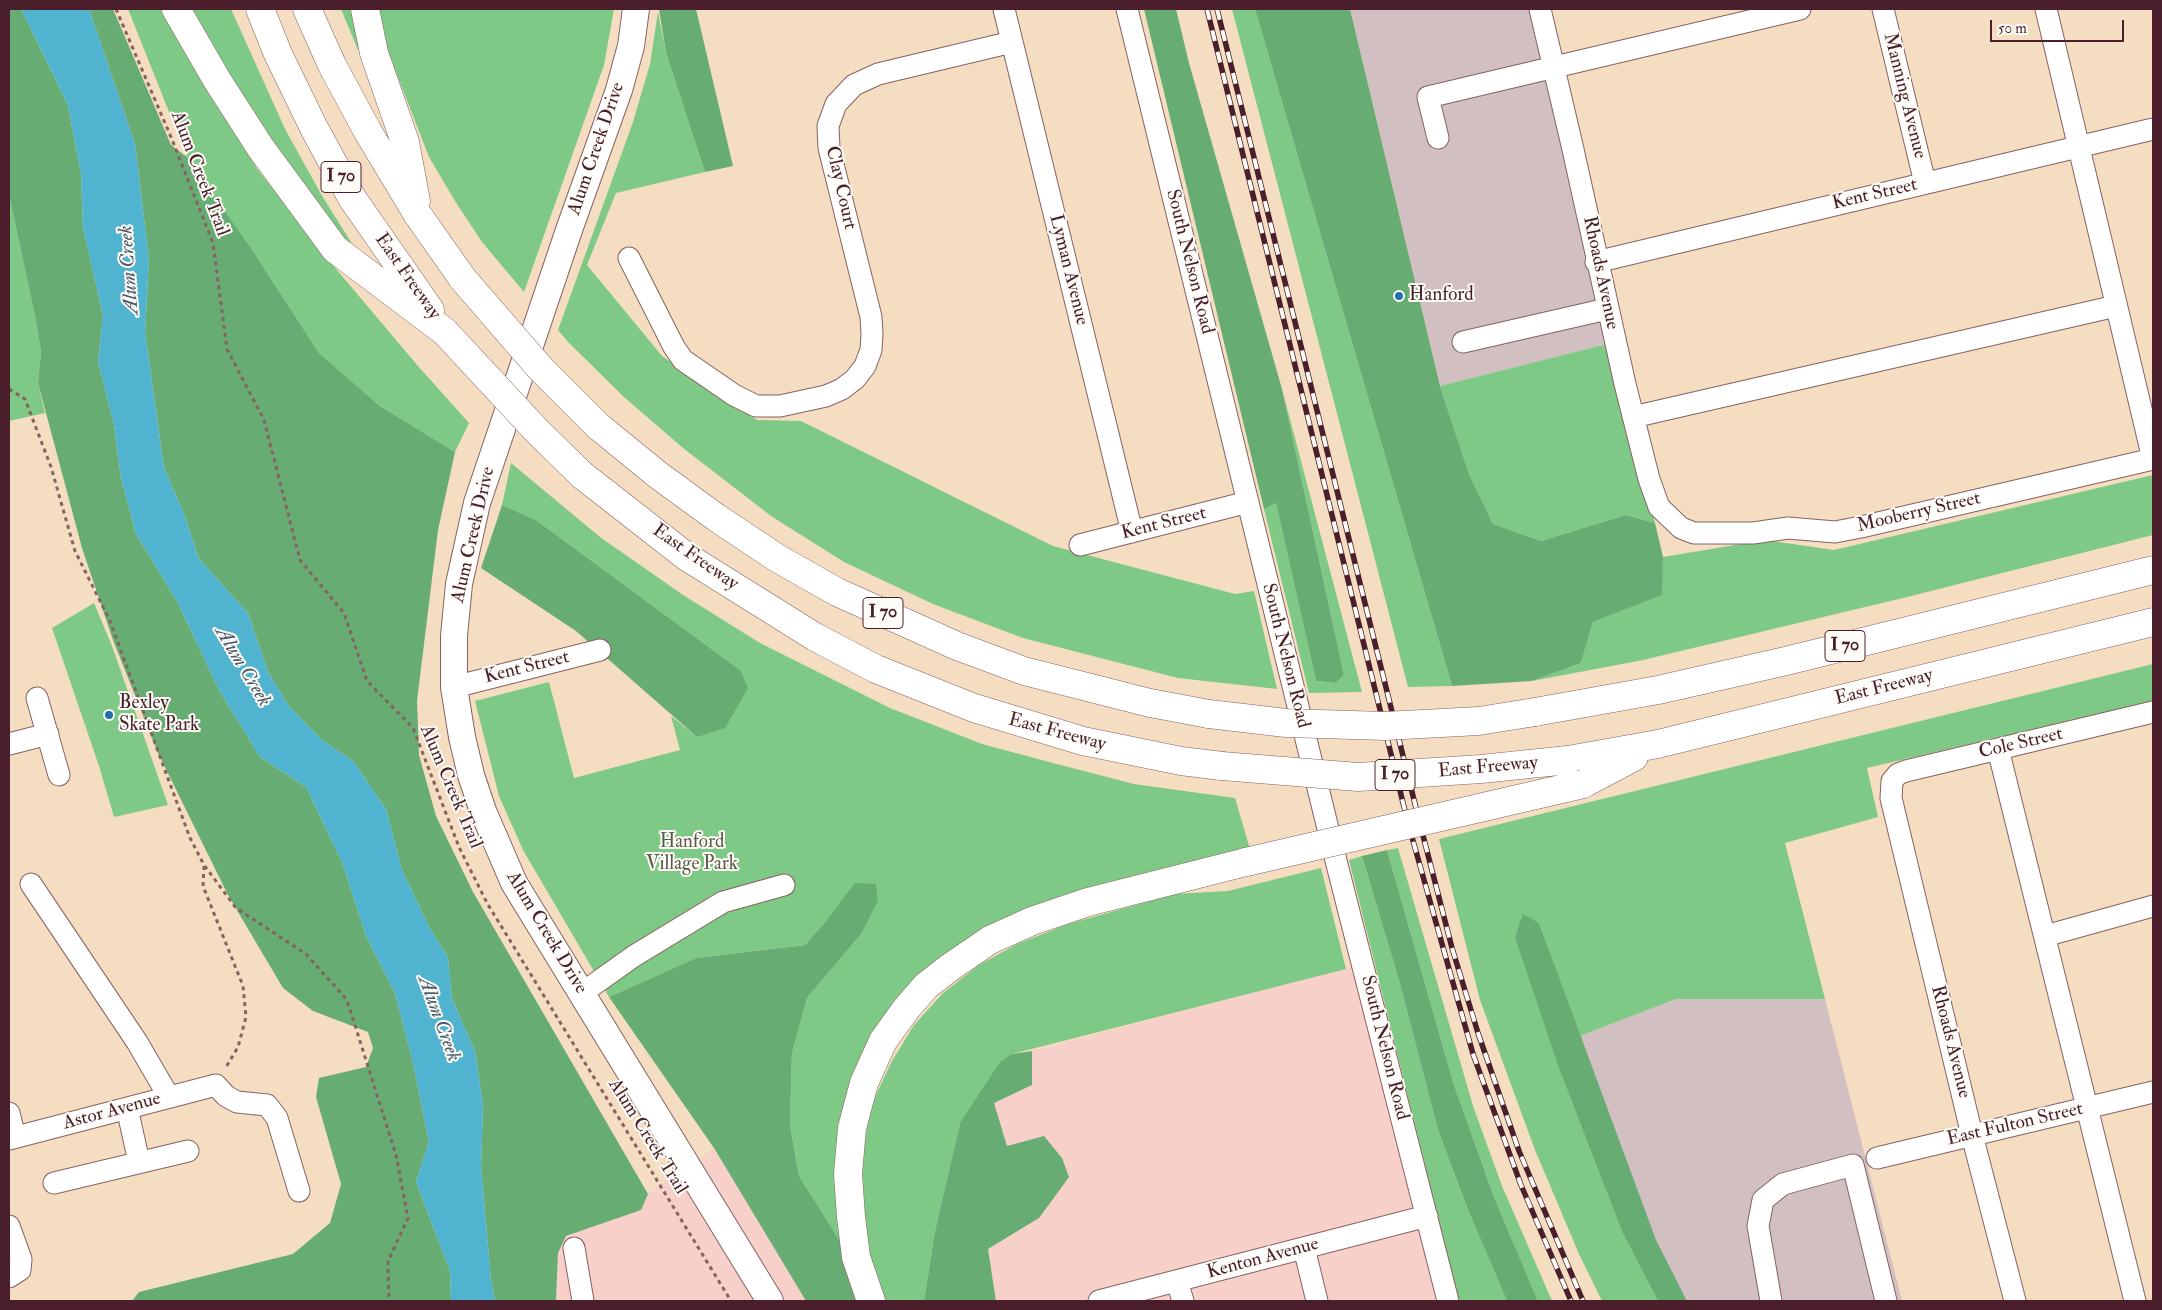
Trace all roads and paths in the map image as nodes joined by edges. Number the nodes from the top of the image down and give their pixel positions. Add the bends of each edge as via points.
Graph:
1 (116, 9) edge
2 (176, 9) edge
3 (260, 9) edge
4 (307, 9) edge
5 (365, 9) edge
6 (636, 9) edge
7 (1004, 9) edge
8 (1127, 9) edge
9 (1540, 9) edge
10 (1800, 9) edge
11 (1883, 9) edge
12 (2046, 9) edge
13 (1012, 42) junction
14 (1554, 67) junction
15 (2153, 129) edge
16 (1438, 138) dead end
17 (2078, 146) junction
18 (1925, 183) junction
19 (418, 215) junction
20 (629, 258) dead end
21 (1596, 262) junction
22 (2116, 306) junction
23 (1607, 309) junction
24 (445, 332) junction
25 (1463, 342) dead end
26 (9, 389) edge
27 (1633, 417) junction
28 (2153, 459) edge
29 (1248, 502) junction
30 (1681, 528) joint
31 (1132, 532) junction
32 (1080, 545) dead end
33 (2153, 570) edge
34 (2153, 622) edge
35 (600, 650) dead end
36 (454, 687) junction
37 (37, 698) dead end
38 (2153, 712) edge
39 (48, 734) junction
40 (9, 744) edge
41 (1658, 744) junction
42 (1998, 749) junction
43 (59, 775) dead end
44 (1892, 781) joint
45 (204, 865) junction
46 (31, 884) dead end
47 (784, 885) dead end
48 (2153, 906) edge
49 (2044, 936) junction
50 (582, 993) junction
51 (216, 1085) junction
52 (2153, 1092) edge
53 (169, 1096) junction
54 (127, 1108) junction
55 (2087, 1108) junction
56 (9, 1113) edge
57 (1972, 1135) junction
58 (12, 1138) edge
59 (188, 1151) dead end
60 (1877, 1158) dead end
61 (139, 1162) junction
62 (54, 1183) dead end
63 (299, 1191) dead end
64 (1427, 1216) junction
65 (9, 1226) edge
66 (574, 1248) dead end
67 (1304, 1248) junction
68 (9, 1277) edge
69 (1177, 1281) junction
70 (388, 1301) edge
71 (583, 1301) edge
72 (731, 1301) edge
73 (770, 1301) edge
74 (871, 1301) edge
75 (1099, 1301) edge
76 (1183, 1301) edge
77 (1317, 1301) edge
78 (1448, 1301) edge
79 (1771, 1301) edge
80 (1886, 1301) edge
81 (2015, 1301) edge
82 (2135, 1301) edge

1 - 72 path, Alum Creek Trail via 213,243 227,349 264,420 300,560 344,613 367,680 413,728 459,847 487,903
2 - 24 highway via 260,147 335,249
3 - 24 highway, East Freeway / I 70 via 314,128 352,198
4 - 19 highway, I 70 via 346,92
5 - 19 highway via 374,52 405,142
6 - 36 main road, Alum Creek Drive via 619,90 477,503 458,584
7 - 13 street, Lyman Avenue
8 - 29 street, South Nelson Road
9 - 14 street, Rhoads Avenue
10 - 14 street
11 - 18 street, Manning Avenue
12 - 17 street
13 - 20 street, Clay Court via 878,74 854,84 836,104 828,126 829,148 871,316 871,350 865,366 842,389 780,406 756,406 734,395 683,360
13 - 31 street, Lyman Avenue
14 - 16 street via 1428,96
14 - 21 street, Rhoads Avenue
15 - 17 street, Kent Street
17 - 18 street, Kent Street
17 - 22 street
18 - 21 street, Kent Street
19 - 33 highway, I 70, bridge via 463,279 540,368 598,426 658,475 777,558 837,592 956,646 1024,671 1150,703 1286,723 1385,726 1479,721 1658,690
21 - 23 street, Rhoads Avenue
22 - 27 street
22 - 28 street
23 - 25 street
23 - 27 street, Rhoads Avenue
24 - 41 highway, East Freeway / I 70, bridge via 503,396 582,474 687,557 815,637 876,668 974,708 1083,741 1181,762 1358,777 1568,760
26 - 45 path via 25,399 51,468 75,551 110,621 190,838
27 - 30 street, Rhoads Avenue via 1659,507
28 - 30 street, Mooberry Street via 1835,532 1788,528 1694,533
29 - 31 street, Kent Street
29 - 64 street, South Nelson Road
31 - 32 street, Kent Street
34 - 41 highway, East Freeway / I 70
35 - 36 street, Kent Street
36 - 50 main road, Alum Creek Drive via 471,775 498,848 514,883
37 - 39 street
38 - 42 street, Cole Street
39 - 40 street
39 - 43 street
41 - 74 highway, bridge via 1583,784 1088,902 1032,921 990,940 949,968 926,986 883,1041 864,1083 852,1128 848,1174 851,1217 856,1257
42 - 44 street, Cole Street via 1906,771
42 - 49 street
44 - 57 street, Rhoads Avenue via 1891,798
45 - 51 path via 203,886 243,986 246,1017 238,1047
45 - 70 path via 236,908 306,954 348,1000 396,1156 408,1218 388,1261
46 - 53 street via 137,1042
47 - 50 street via 723,902 634,956
48 - 49 street
49 - 55 street
50 - 73 main road, Alum Creek Drive
51 - 53 street, Astor Avenue
51 - 63 street via 237,1102 267,1105 277,1118
52 - 55 street, East Fulton Street
53 - 54 street, Astor Avenue
54 - 58 street, Astor Avenue
54 - 61 street
55 - 57 street, East Fulton Street
55 - 82 street
56 - 58 street
57 - 60 street, East Fulton Street
57 - 81 street, Rhoads Avenue
59 - 61 street
61 - 62 street
64 - 67 street, Kenton Avenue
64 - 78 street, South Nelson Road
65 - 68 street via 21,1260 20,1270
66 - 71 street
67 - 69 street, Kenton Avenue
67 - 77 street
69 - 75 street, Kenton Avenue
69 - 76 street
79 - 80 street via 1758,1226 1763,1200 1783,1184 1853,1165

